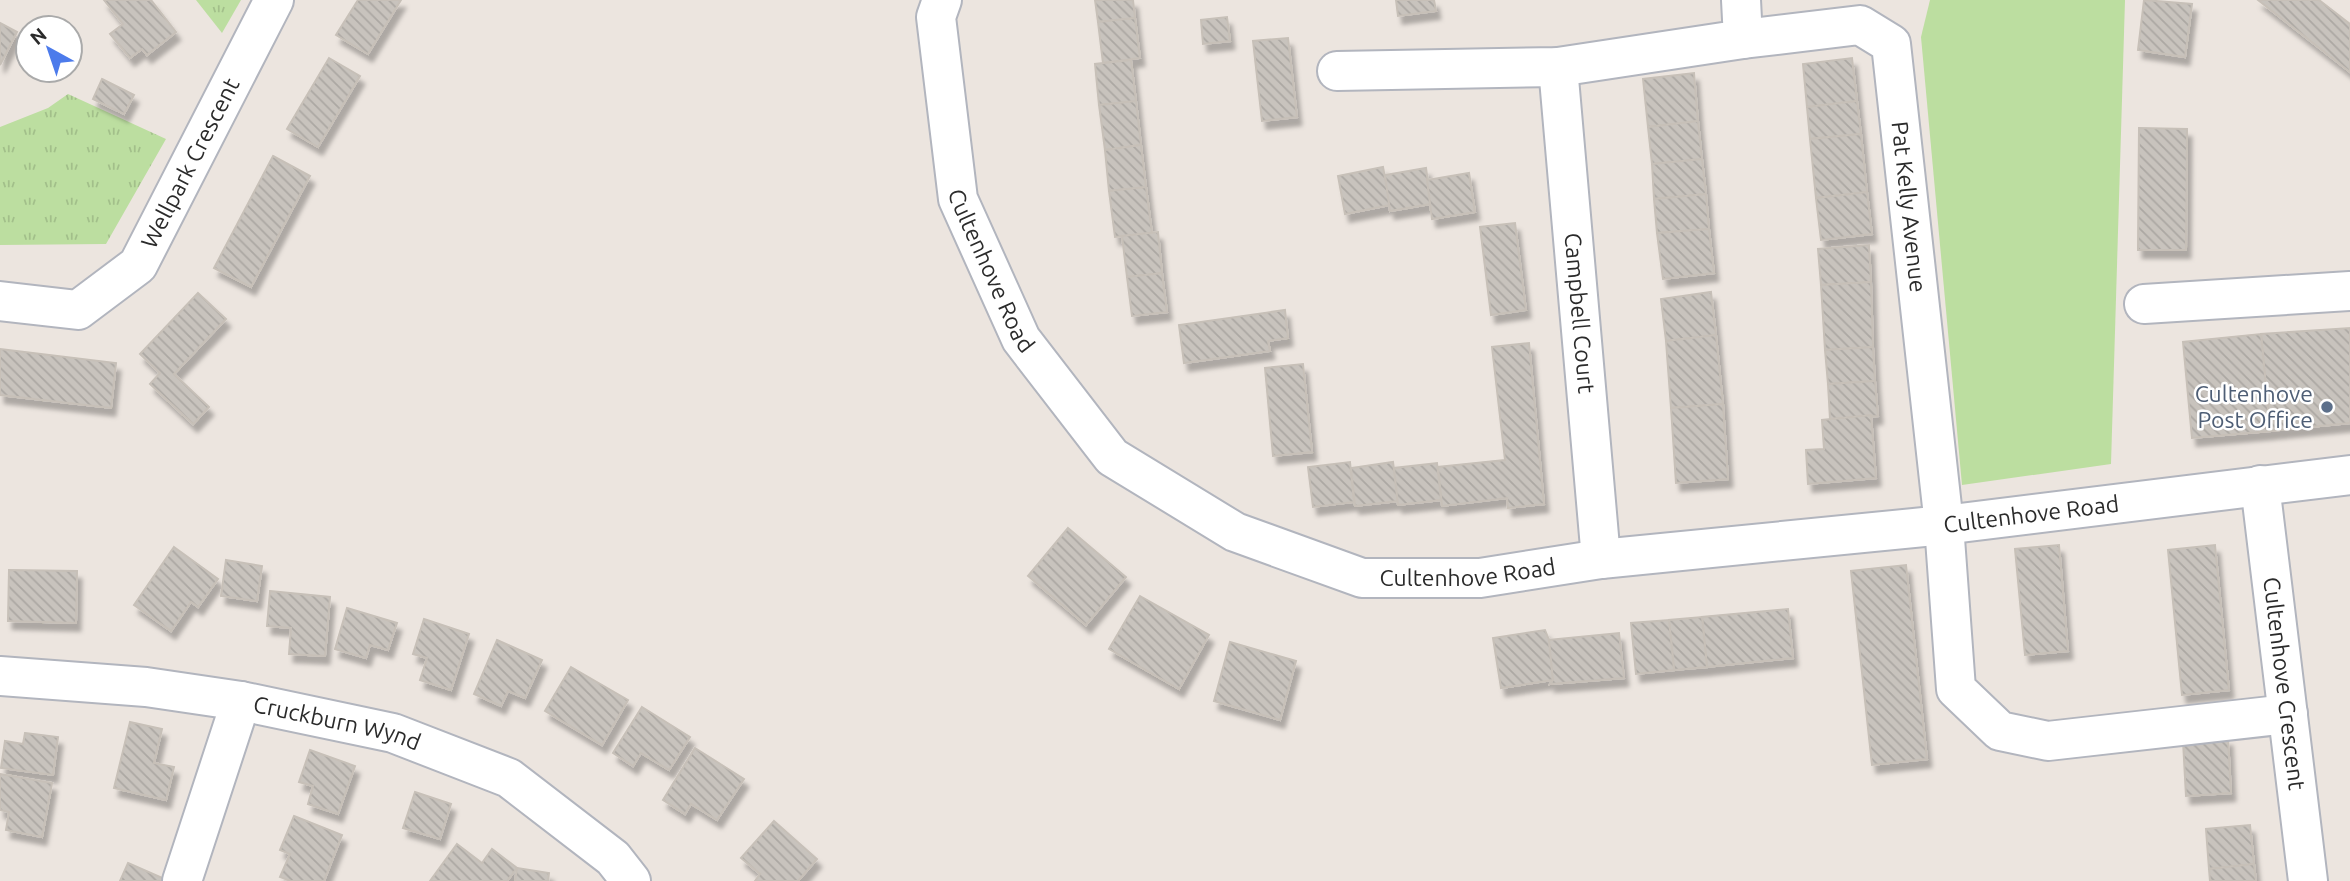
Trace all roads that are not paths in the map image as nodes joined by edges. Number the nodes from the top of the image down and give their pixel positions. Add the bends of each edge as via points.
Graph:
1 (274, 0) edge
2 (942, 0) edge
3 (1741, 0) edge
4 (1743, 39) junction
5 (1558, 67) junction
6 (1337, 71) dead end
7 (2350, 291) edge
8 (0, 301) edge
9 (2144, 304) dead end
10 (2350, 475) edge
11 (2260, 485) junction
12 (1944, 524) junction
13 (1601, 559) junction
14 (0, 676) edge
15 (241, 701) junction
16 (2288, 715) junction
17 (181, 881) edge
18 (631, 881) edge
19 (2308, 881) edge

1 - 8 street, Wellpark Crescent via 138,265 78,310
2 - 13 street, Cultenhove Road via 936,17 958,200 1021,339 1112,457 1235,532 1362,578 1480,578
3 - 4 street
4 - 5 street
4 - 12 street, Pat Kelly Avenue via 1860,25 1891,44
5 - 6 street
5 - 13 street, Campbell Court
7 - 9 street
10 - 11 street, Cultenhove Road
11 - 12 street, Cultenhove Road
11 - 16 street, Cultenhove Crescent
12 - 13 street, Cultenhove Road
12 - 16 street via 1956,689 2000,731 2048,741
14 - 15 street, Cruckburn Wynd via 146,687
15 - 17 street
15 - 18 street, Cruckburn Wynd via 393,733 509,778 613,858
16 - 19 street, Cultenhove Crescent

